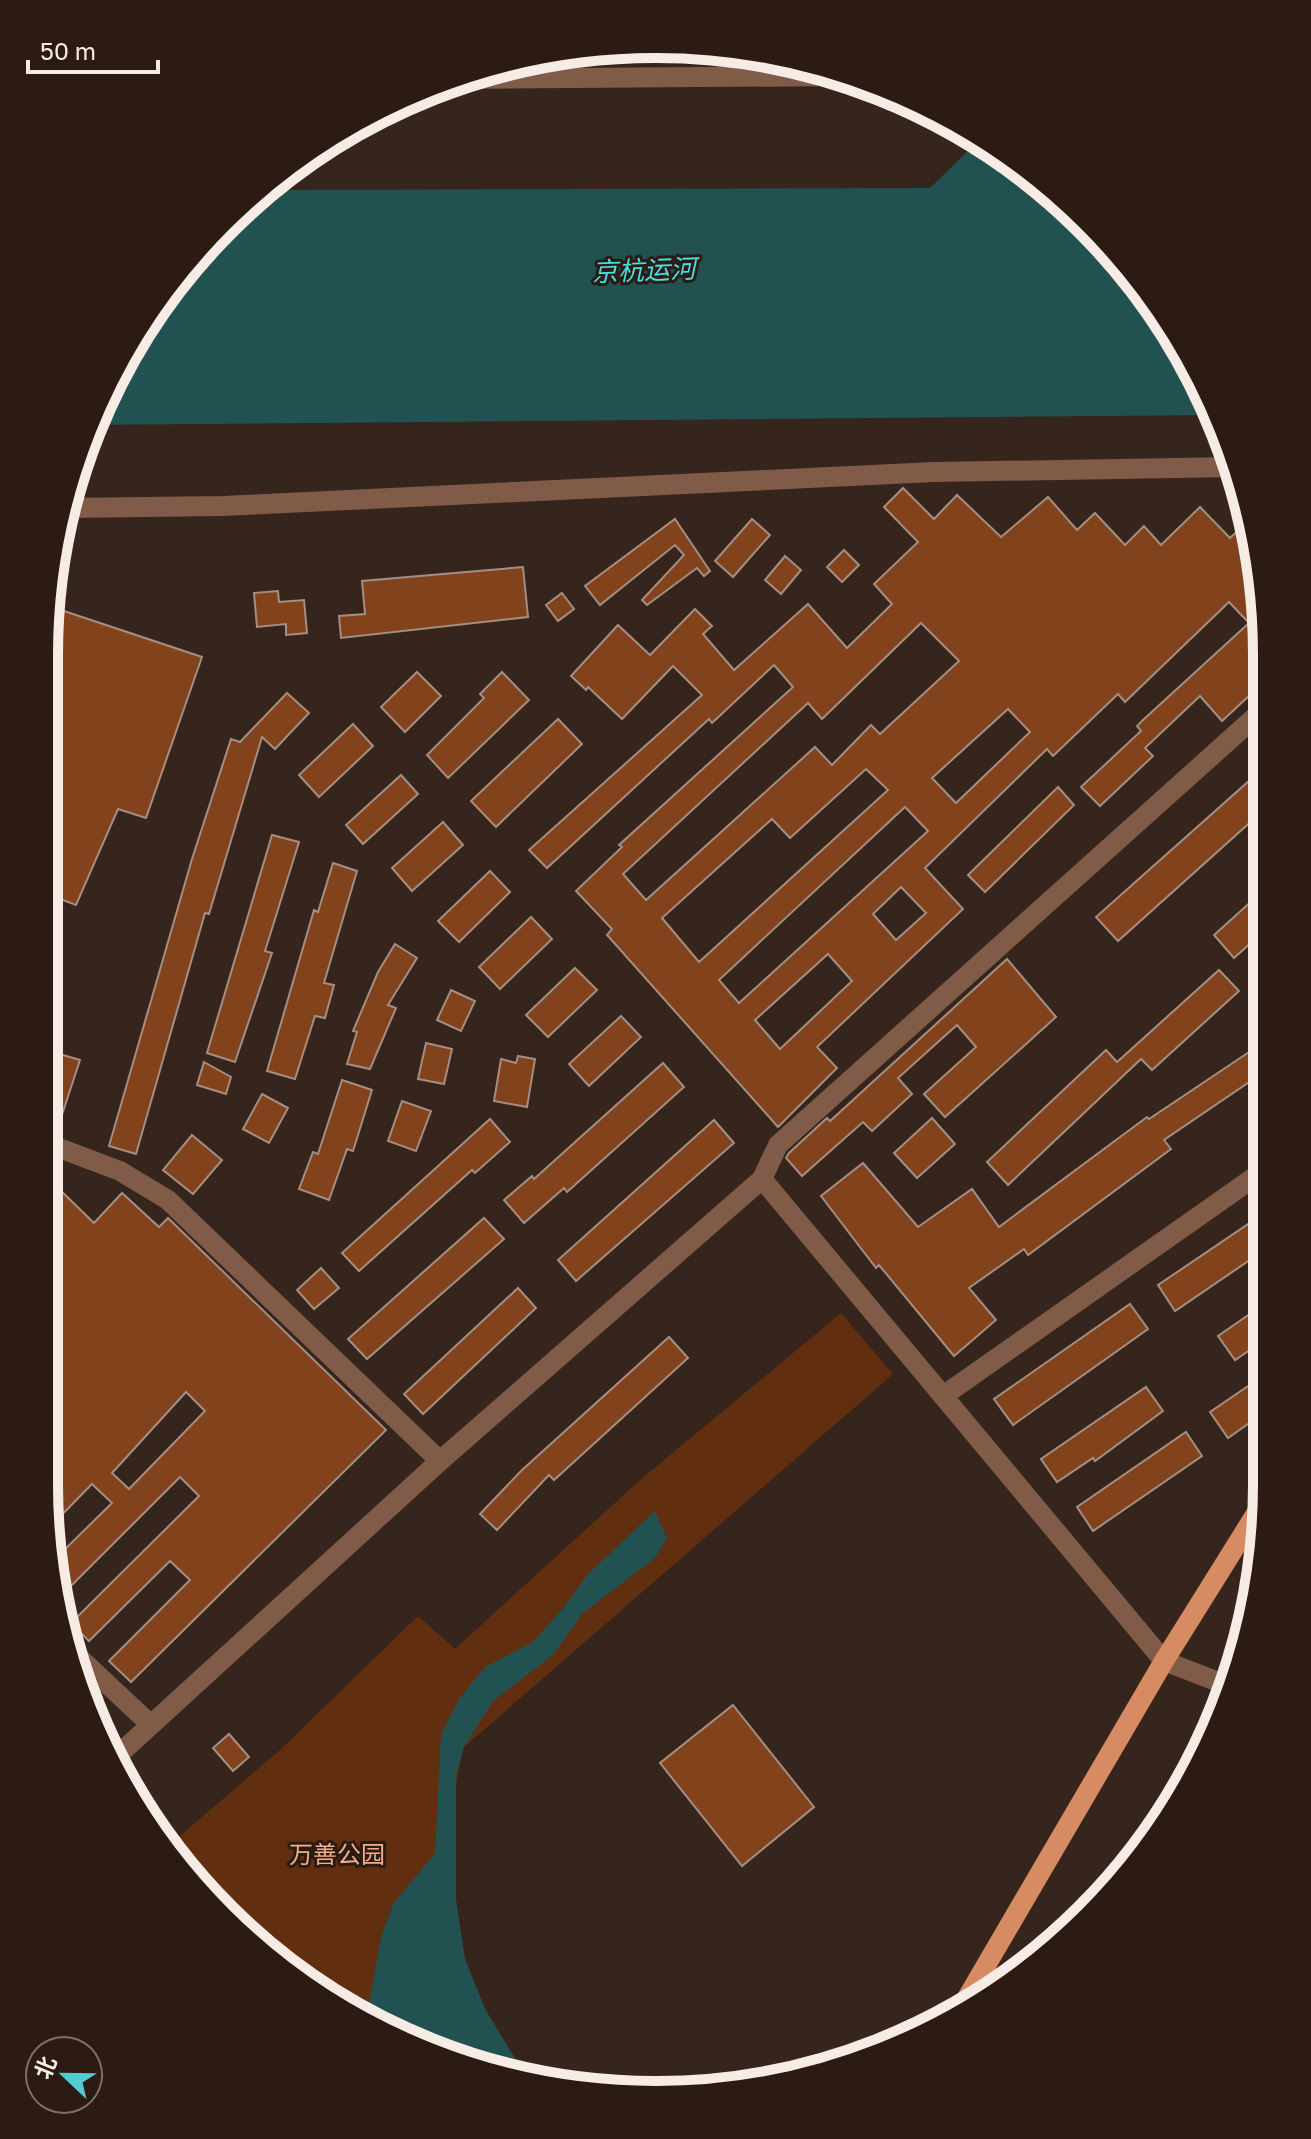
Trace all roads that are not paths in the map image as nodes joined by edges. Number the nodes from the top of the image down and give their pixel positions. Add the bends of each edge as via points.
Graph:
1 (803, 76) edge
2 (499, 79) edge
3 (1222, 467) edge
4 (76, 508) edge
5 (1253, 719) edge
6 (58, 1148) edge
7 (1253, 1178) edge
8 (762, 1179) junction
9 (943, 1396) junction
10 (440, 1461) junction
11 (1252, 1520) edge
12 (1164, 1661) junction
13 (86, 1664) edge
14 (1219, 1682) edge
15 (150, 1724) junction
16 (122, 1751) edge
17 (972, 1990) edge

1 - 2 street
3 - 4 street via 934,472 223,506
5 - 8 street via 778,1145
6 - 10 street via 120,1171 168,1200
7 - 9 street
8 - 9 street
8 - 10 street
9 - 12 street
10 - 15 street
11 - 12 main road
12 - 14 street
12 - 17 main road
13 - 15 street
15 - 16 street

